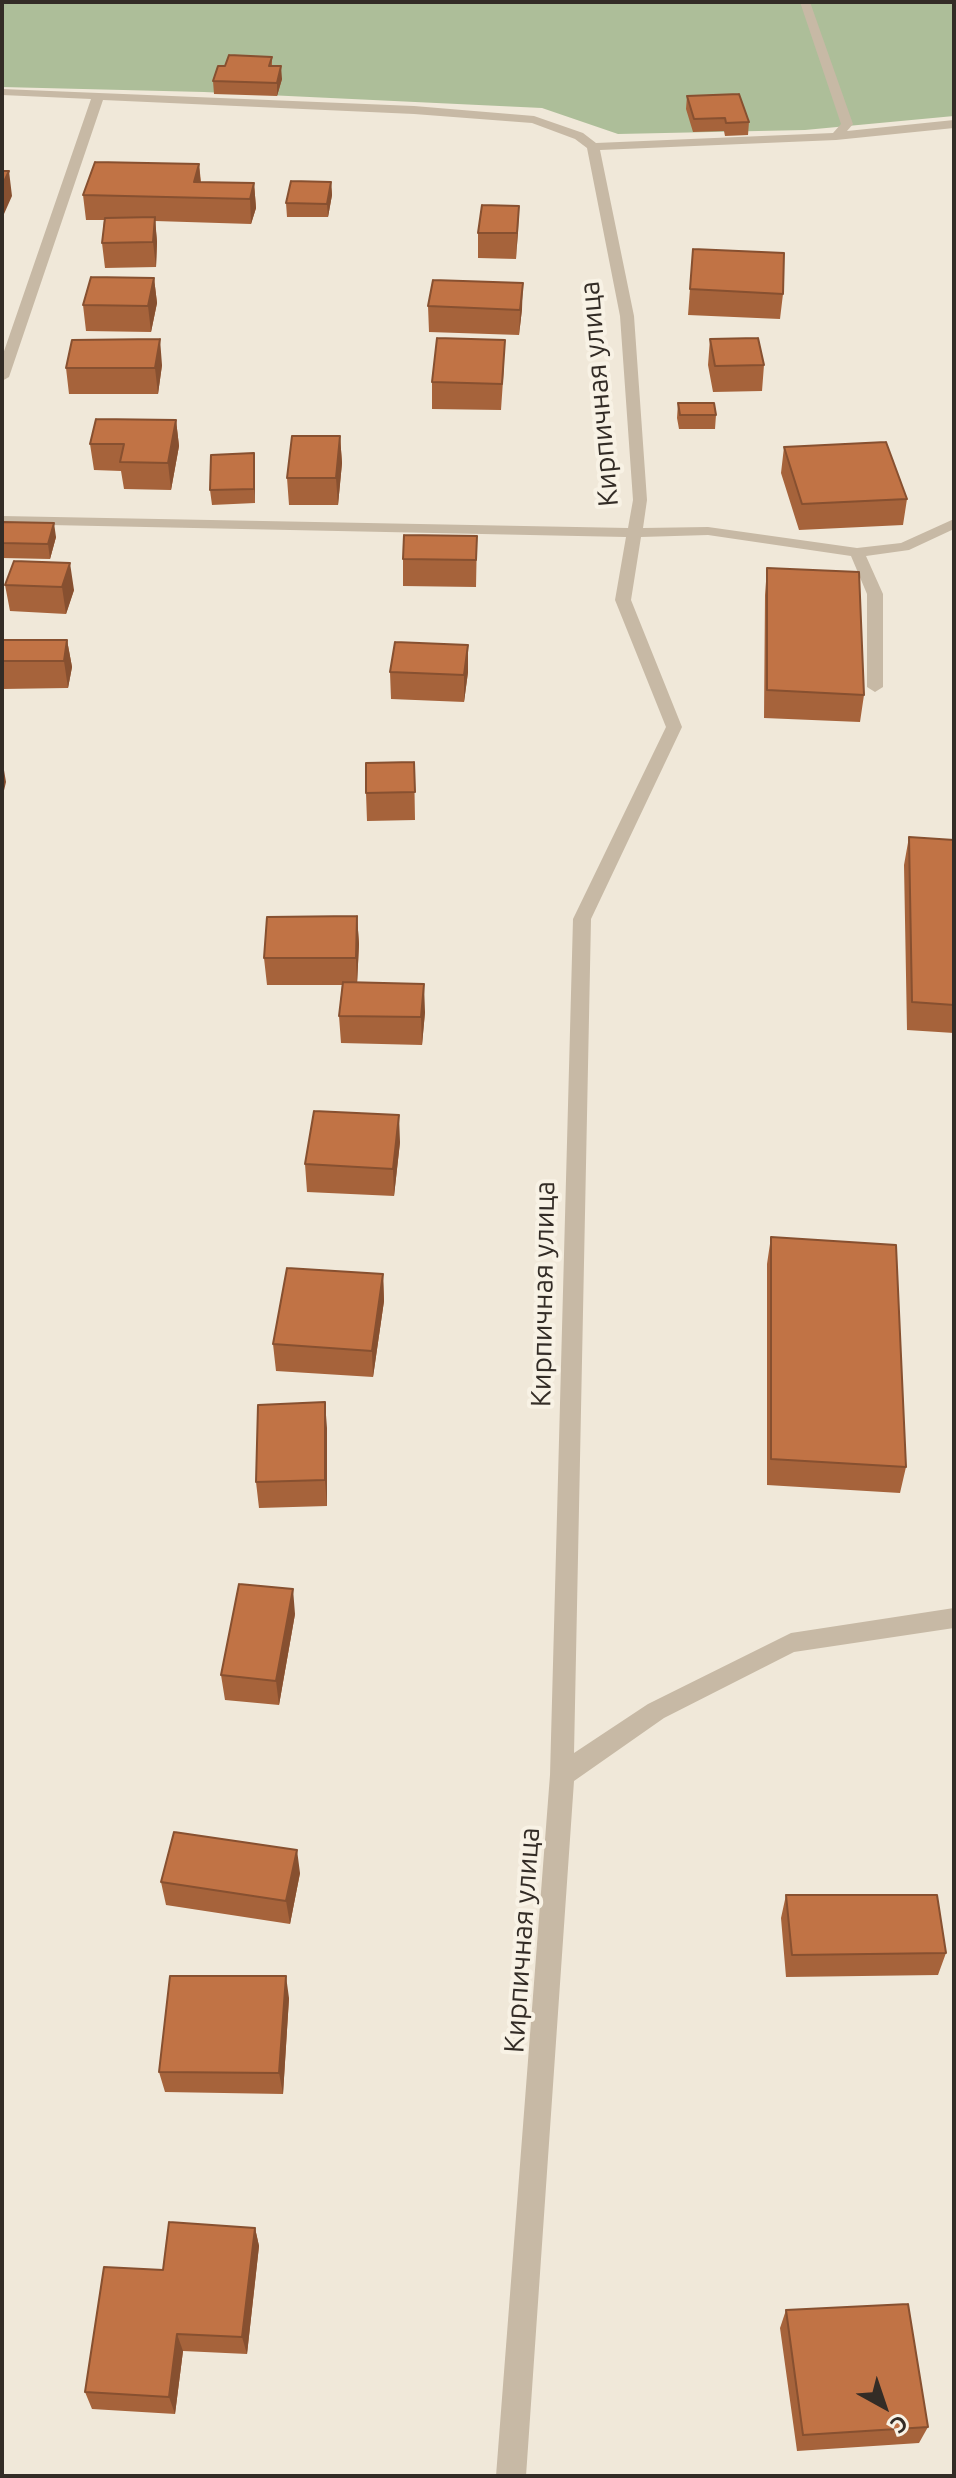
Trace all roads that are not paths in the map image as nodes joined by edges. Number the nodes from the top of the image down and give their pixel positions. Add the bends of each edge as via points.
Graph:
1 (805, 2) edge
2 (2, 92) edge
3 (98, 97) junction
4 (954, 124) edge
5 (836, 136) junction
6 (593, 147) junction
7 (2, 377) edge
8 (2, 520) edge
9 (954, 523) edge
10 (635, 533) junction
11 (857, 552) junction
12 (875, 687) dead end
13 (954, 1618) edge
14 (562, 1775) junction
15 (511, 2476) edge

1 - 5 street via 847,124
2 - 3 street
3 - 6 street via 534,120 579,136
3 - 7 street
4 - 5 street
5 - 6 street
6 - 10 street, Кирпичная улица via 627,316 640,500
8 - 10 street
9 - 11 street via 904,547
10 - 11 street via 708,531
10 - 14 street, Кирпичная улица via 623,600 674,727 582,919
11 - 12 street via 875,594
13 - 14 street via 791,1643 656,1711
14 - 15 street, Кирпичная улица

